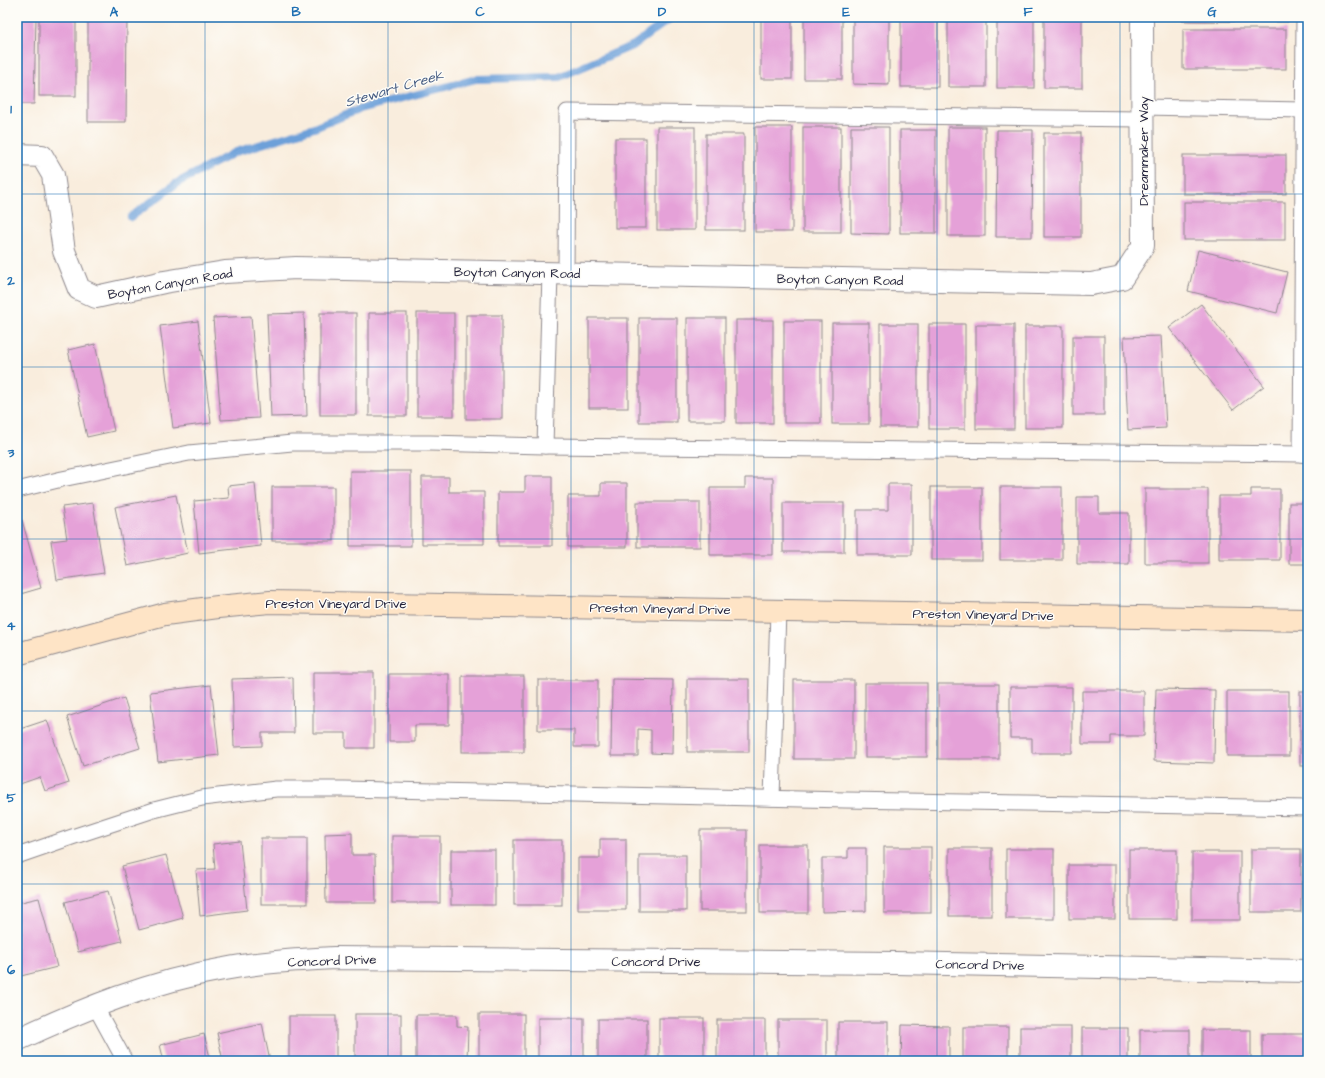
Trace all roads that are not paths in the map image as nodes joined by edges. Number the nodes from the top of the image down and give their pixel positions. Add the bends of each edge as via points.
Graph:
1 (1142, 17) edge
2 (1304, 17) edge
3 (1303, 110) junction
4 (1142, 113) junction
5 (17, 155) edge
6 (558, 273) junction
7 (1122, 278) joint
8 (545, 446) junction
9 (1304, 454) edge
10 (17, 490) edge
11 (778, 610) junction
12 (1308, 620) edge
13 (17, 654) edge
14 (772, 798) junction
15 (1308, 808) edge
16 (17, 856) edge
17 (1308, 971) edge
18 (96, 1006) junction
19 (17, 1040) edge
20 (125, 1061) edge

1 - 4 street, Dreammaker Way
2 - 3 lane
3 - 4 lane
3 - 9 lane
4 - 6 lane via 567,112
4 - 7 street, Dreammaker Way via 1143,246
5 - 6 street, Boyton Canyon Road via 42,156 53,175 64,251 79,289 96,297 225,272 296,268
6 - 7 street, Boyton Canyon Road via 1091,284
6 - 8 lane
8 - 9 lane
8 - 10 lane via 292,443 188,453
11 - 12 street, Preston Vineyard Drive
11 - 13 street, Preston Vineyard Drive via 270,602 165,614
11 - 14 lane
14 - 15 lane
14 - 16 lane via 276,789 202,798 154,810
17 - 18 street, Concord Drive via 896,962 334,958 281,961 224,969 170,981
18 - 19 street, Concord Drive
18 - 20 lane

